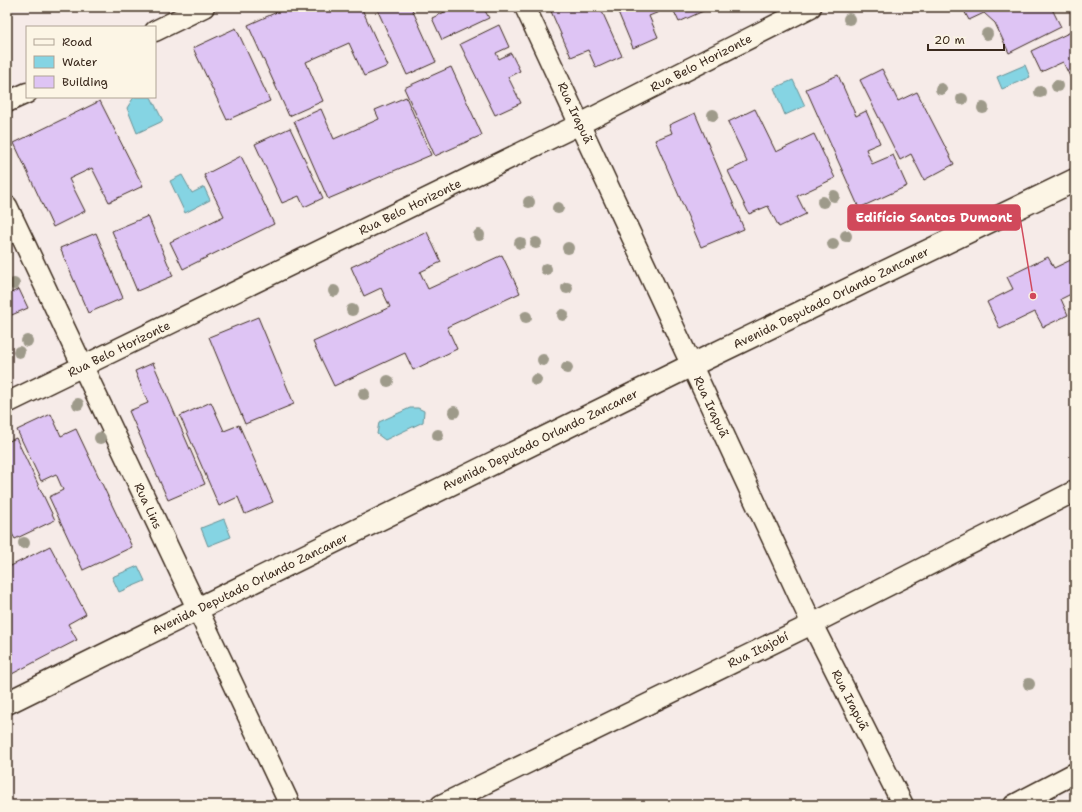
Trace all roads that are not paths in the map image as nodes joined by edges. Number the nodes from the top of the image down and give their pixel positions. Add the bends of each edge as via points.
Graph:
1 (204, 7) edge
2 (525, 7) edge
3 (811, 7) edge
4 (156, 31) edge
5 (26, 93) edge
6 (7, 102) edge
7 (580, 124) junction
8 (1075, 180) edge
9 (7, 206) edge
10 (692, 365) junction
11 (83, 366) junction
12 (7, 403) edge
13 (1075, 491) edge
14 (197, 611) junction
15 (812, 624) junction
16 (7, 703) edge
17 (1075, 772) edge
18 (290, 805) edge
19 (440, 805) edge
20 (903, 805) edge
21 (1014, 805) edge

1 - 4 street
2 - 7 street, Rua Irapuã
3 - 7 street, Rua Belo Horizonte
5 - 6 street
7 - 10 street, Rua Irapuã
7 - 11 street, Rua Belo Horizonte
8 - 10 street, Avenida Deputado Orlando Zancaner
9 - 11 street, Rua Lins
10 - 14 street, Avenida Deputado Orlando Zancaner
10 - 15 street, Rua Irapuã
11 - 12 street, Rua Belo Horizonte
11 - 14 street, Rua Lins
13 - 15 street, Rua Itajobí
14 - 16 street, Avenida Deputado Orlando Zancaner
14 - 18 street, Rua Lins
15 - 19 street, Rua Itajobí
15 - 20 street, Rua Irapuã
17 - 21 street

